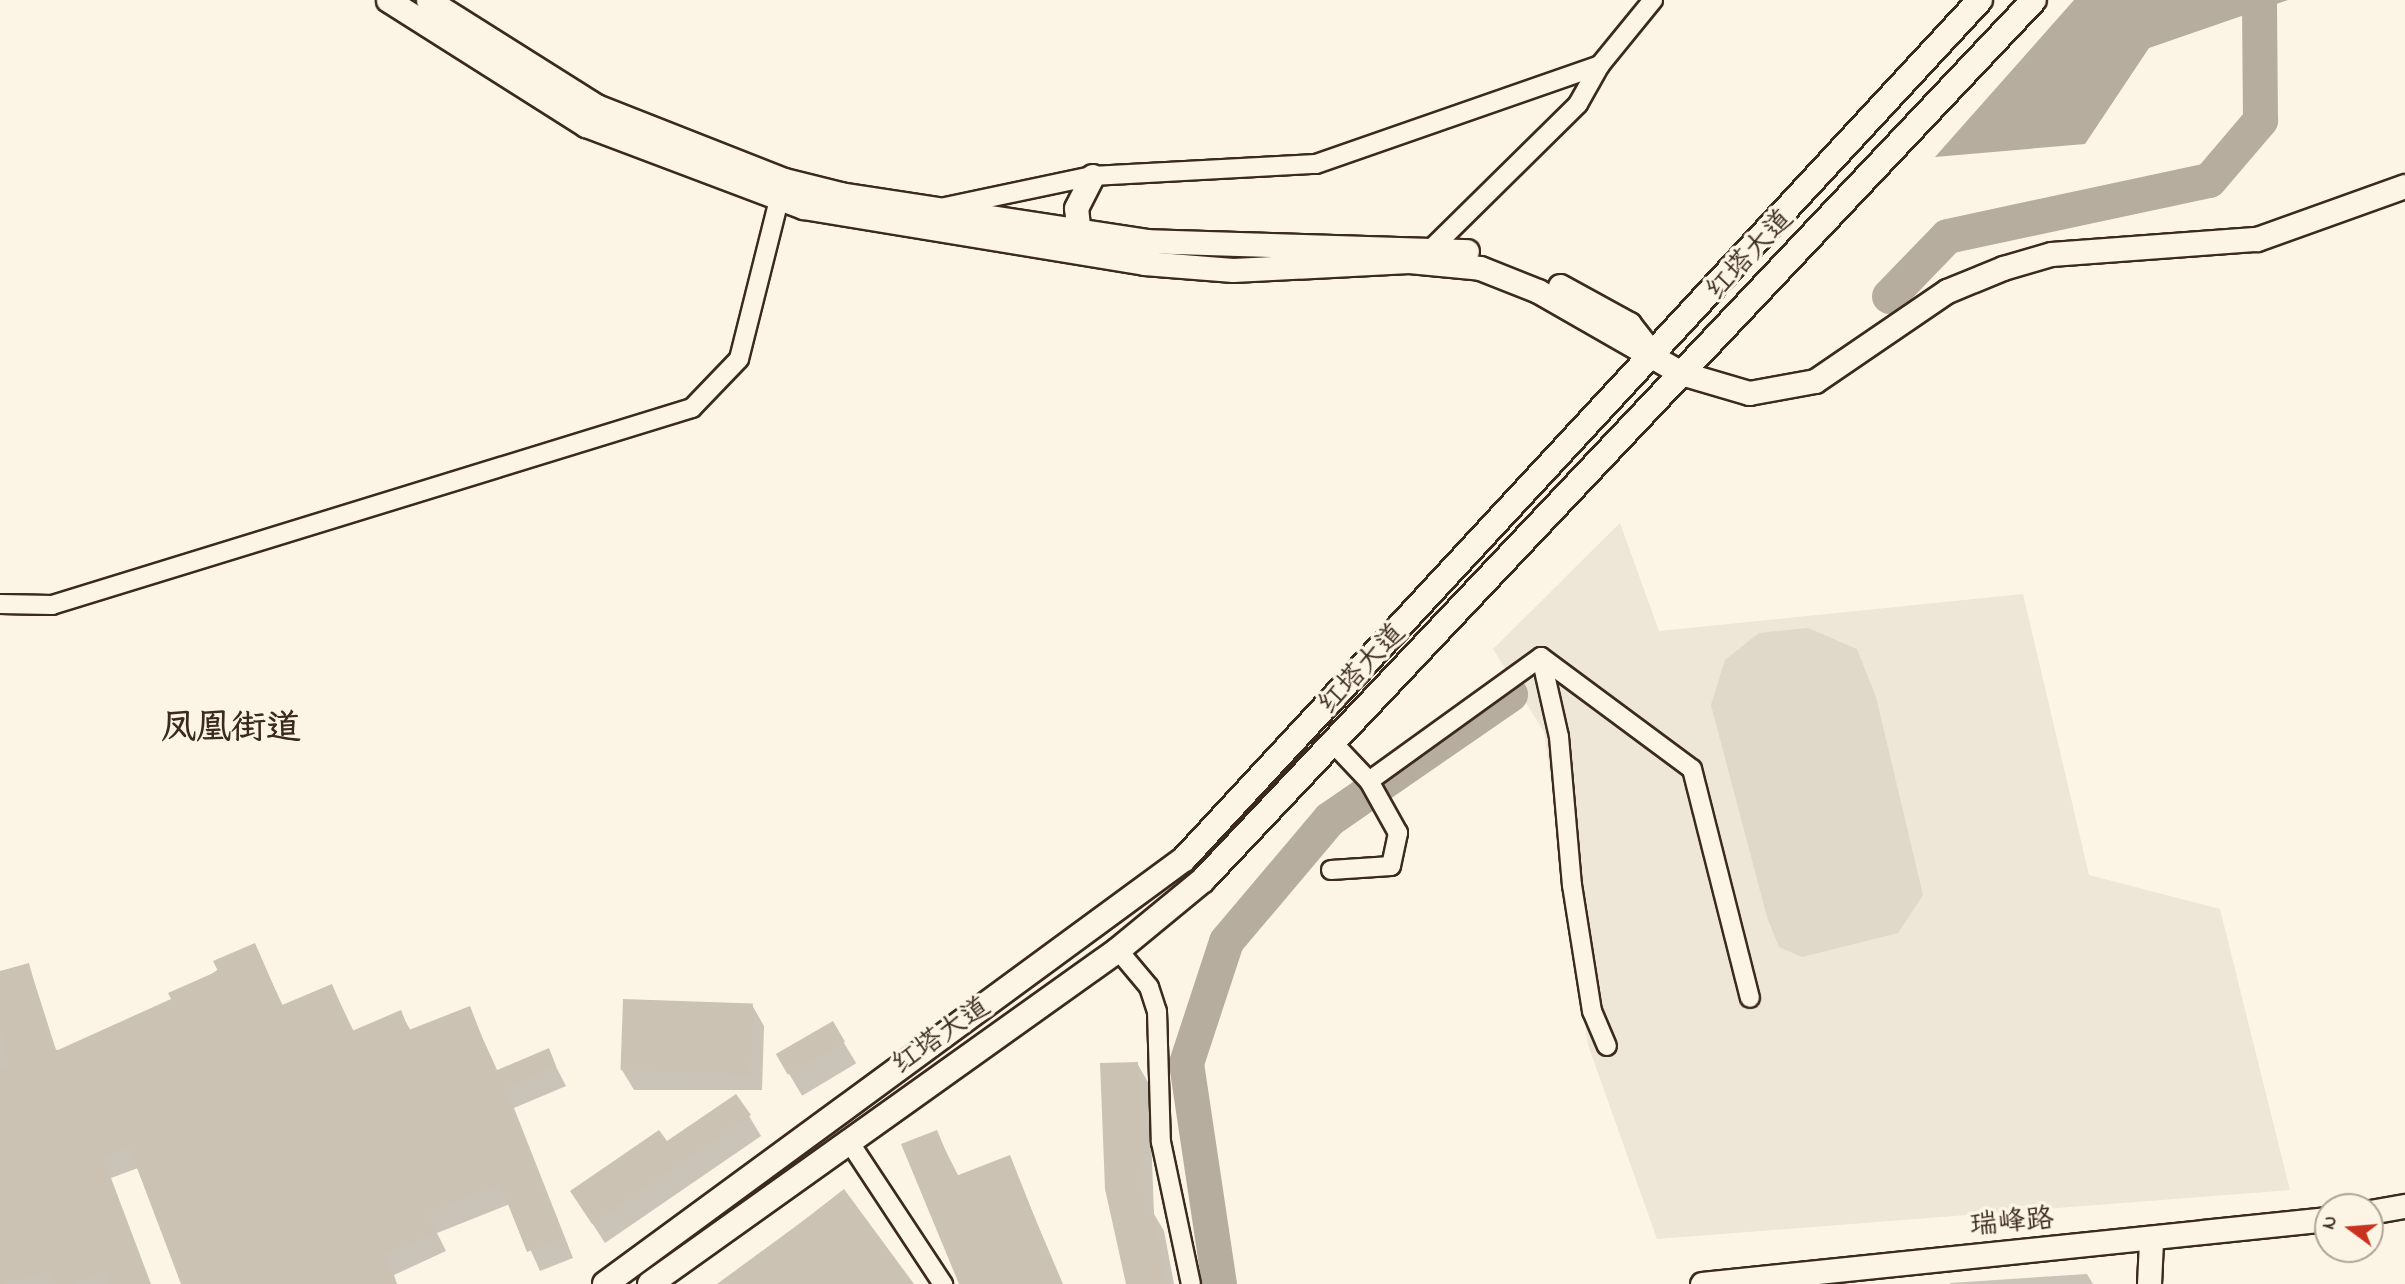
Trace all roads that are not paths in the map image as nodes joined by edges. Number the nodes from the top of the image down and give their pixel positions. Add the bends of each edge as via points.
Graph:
1 (388, 0) edge
2 (428, 0) edge
3 (1653, 0) edge
4 (1980, 0) edge
5 (2034, 0) edge
6 (1600, 65) junction
7 (1092, 176) junction
8 (2405, 186) edge
9 (781, 189) junction
10 (938, 208) junction
11 (1077, 232) junction
12 (1425, 253) junction
13 (1087, 257) junction
14 (1650, 351) junction
15 (1681, 373) junction
16 (0, 604) edge
17 (1541, 657) junction
18 (1334, 744) junction
19 (1370, 783) junction
20 (1331, 870) dead end
21 (1118, 950) junction
22 (1750, 998) dead end
23 (1607, 1046) dead end
24 (848, 1140) junction
25 (2405, 1206) edge
26 (2384, 1210) edge
27 (2314, 1221) edge
28 (2151, 1242) junction
29 (605, 1284) edge
30 (650, 1284) edge
31 (943, 1284) edge
32 (1191, 1284) edge
33 (1702, 1284) edge
34 (2149, 1284) edge

1 - 9 street via 586,125
2 - 9 street via 596,106
3 - 6 street
4 - 14 main road, 红塔大道
5 - 15 main road, 红塔大道
6 - 7 street via 1316,164
6 - 12 street via 1578,104
7 - 10 street
7 - 11 street via 1076,208
8 - 15 street via 2258,239 2051,254 2003,268 1947,291 1815,381 1781,390 1749,393
9 - 10 street
9 - 13 street
9 - 16 street via 739,359 692,408 52,604
10 - 11 street
11 - 12 street via 1251,249
11 - 13 street
12 - 13 street via 1233,270
12 - 14 street via 1496,257 1534,272 1629,324
14 - 15 street
14 - 29 main road, 红塔大道 via 1184,859
15 - 18 main road, 红塔大道
17 - 19 street
17 - 22 street via 1692,769
17 - 23 street via 1559,737 1572,885 1592,1012
18 - 19 street
18 - 21 main road, 红塔大道 via 1203,880
19 - 20 street via 1398,833 1391,866
21 - 24 main road, 红塔大道
21 - 32 street via 1149,987 1157,1010 1161,1142
24 - 30 main road, 红塔大道
24 - 31 street
25 - 26 street
27 - 28 street, 瑞峰路
28 - 33 street, 瑞峰路
28 - 34 street

